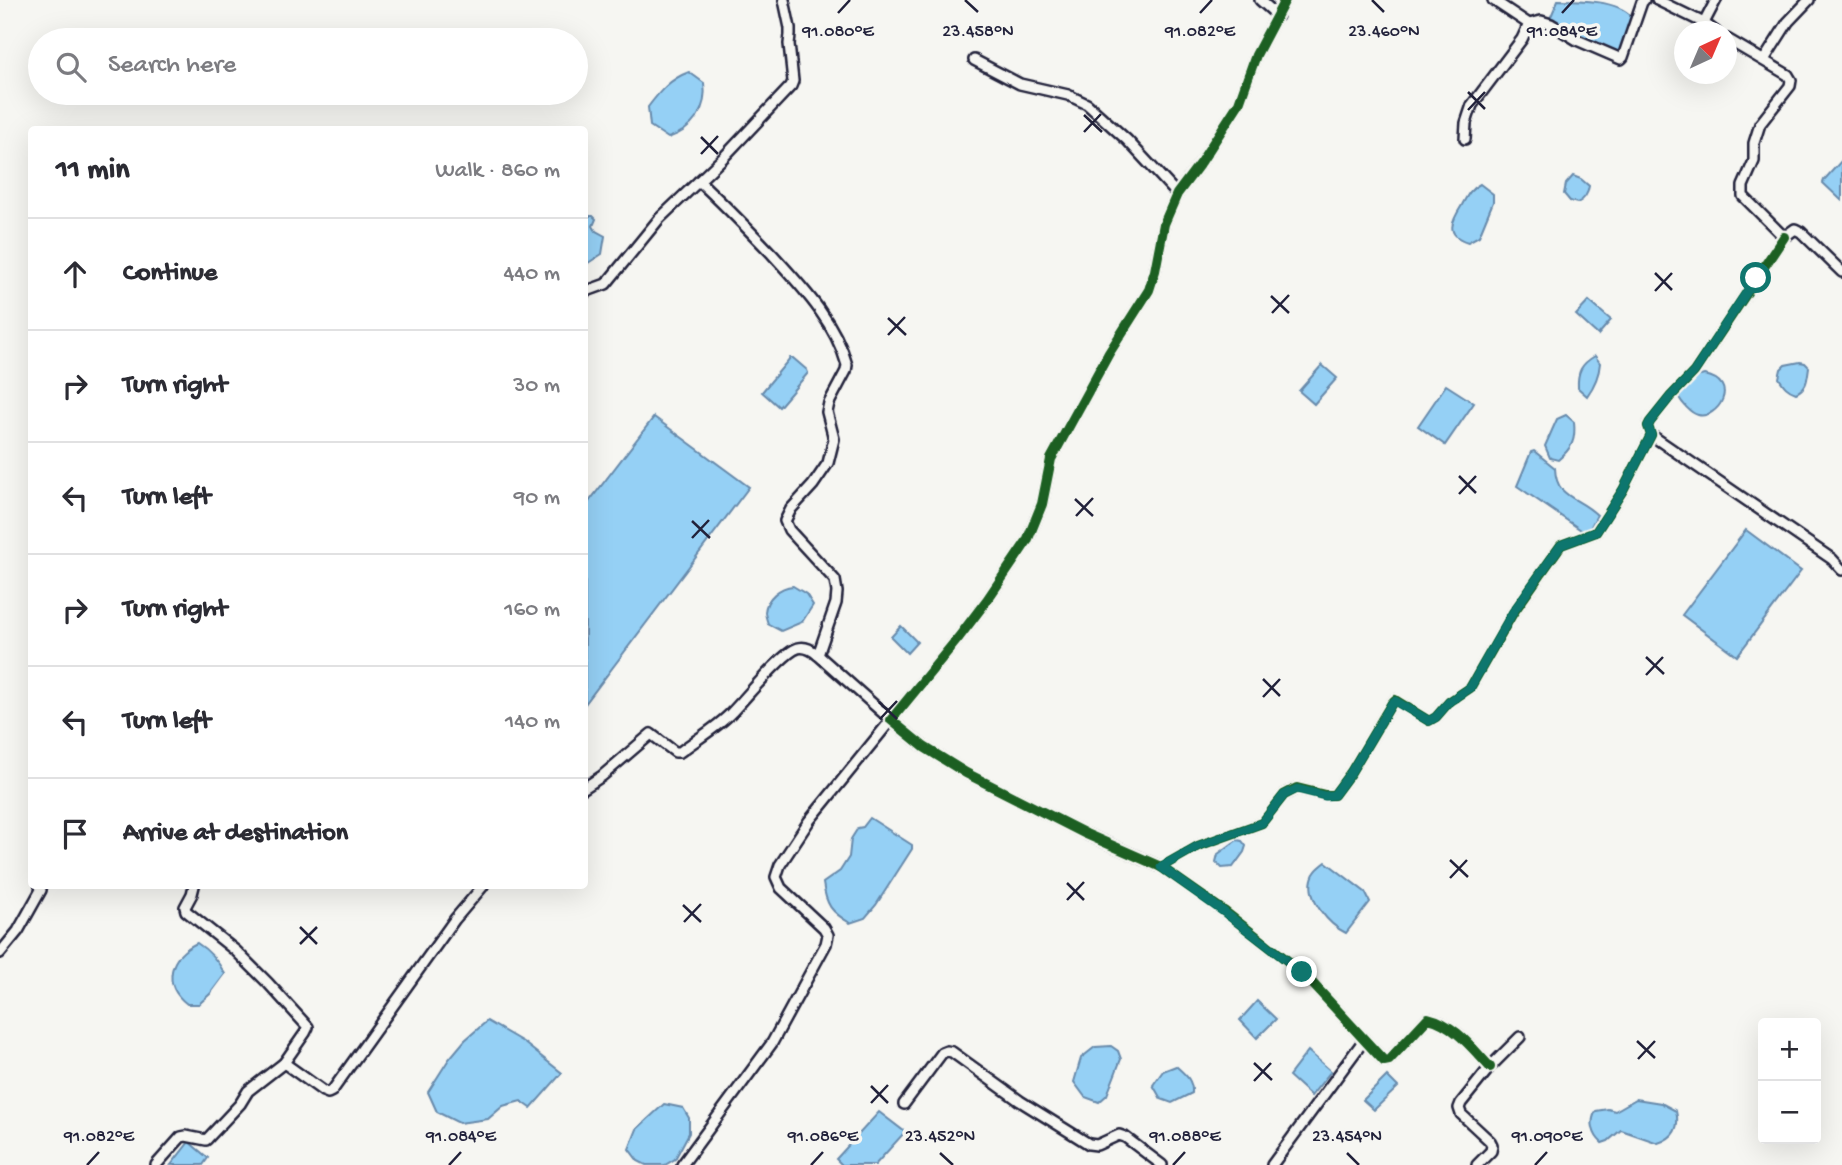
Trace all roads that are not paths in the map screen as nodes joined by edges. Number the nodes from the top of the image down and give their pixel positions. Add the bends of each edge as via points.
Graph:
1 (784, 0) edge
2 (1260, 0) edge
3 (1285, 0) edge
4 (1493, 0) edge
5 (1644, 0) edge
6 (1657, 0) edge
7 (1716, 0) edge
8 (1810, 0) edge
9 (1278, 16) junction
10 (1700, 21) edge
11 (1705, 21) edge
12 (1529, 24) junction
13 (1737, 45) edge
14 (974, 60) dead end
15 (1765, 60) junction
16 (1465, 139) dead end
17 (699, 181) junction
18 (1177, 194) junction
19 (1784, 237) junction
20 (1842, 272) edge
21 (588, 291) edge
22 (1651, 435) junction
23 (1842, 570) edge
24 (818, 655) junction
25 (891, 720) junction
26 (588, 785) edge
27 (1161, 867) junction
28 (41, 889) edge
29 (193, 889) edge
30 (480, 889) edge
31 (0, 953) edge
32 (1520, 1037) dead end
33 (1364, 1040) junction
34 (284, 1063) junction
35 (1490, 1067) junction
36 (904, 1104) dead end
37 (156, 1165) edge
38 (682, 1165) edge
39 (1162, 1165) edge
40 (1272, 1165) edge
41 (1477, 1165) edge

1 - 17 street via 792,86
2 - 9 street
3 - 9 street
4 - 12 street
5 - 12 street via 1621,59 1551,24
6 - 10 street
7 - 11 street
8 - 15 street via 1788,22
9 - 18 street via 1256,55 1239,103
12 - 16 street via 1472,105
13 - 15 street
14 - 18 street via 1020,85 1087,104
15 - 19 street via 1791,80 1760,124 1743,197
17 - 21 street via 659,219 606,284
17 - 24 street via 801,285 847,365 827,412 834,439 828,463 785,521 835,580 836,603
18 - 25 street via 1164,224 1149,290 1051,459 1042,504 1027,541 988,600
19 - 20 street via 1795,229 1801,232
19 - 22 street via 1694,372 1650,422
22 - 23 street
22 - 27 street via 1596,532 1561,545 1513,612 1470,688 1429,721 1395,701 1334,795 1297,789 1284,795 1262,823 1198,846
24 - 25 street
24 - 26 street via 808,648 789,653 731,714 680,752 651,734
25 - 27 street via 966,773
25 - 38 street via 779,865 776,877 781,888 824,928 827,944 772,1043
27 - 33 street via 1302,972
28 - 31 street
29 - 34 street via 186,911 236,951 308,1027
30 - 34 street via 332,1091 323,1091
32 - 35 street
33 - 35 street via 1380,1059 1389,1060 1431,1018 1459,1035
33 - 40 street
34 - 37 street via 248,1091 208,1139 181,1137
35 - 41 street via 1459,1108 1492,1145
36 - 39 street via 942,1053 952,1052 1081,1140 1097,1145 1119,1135

